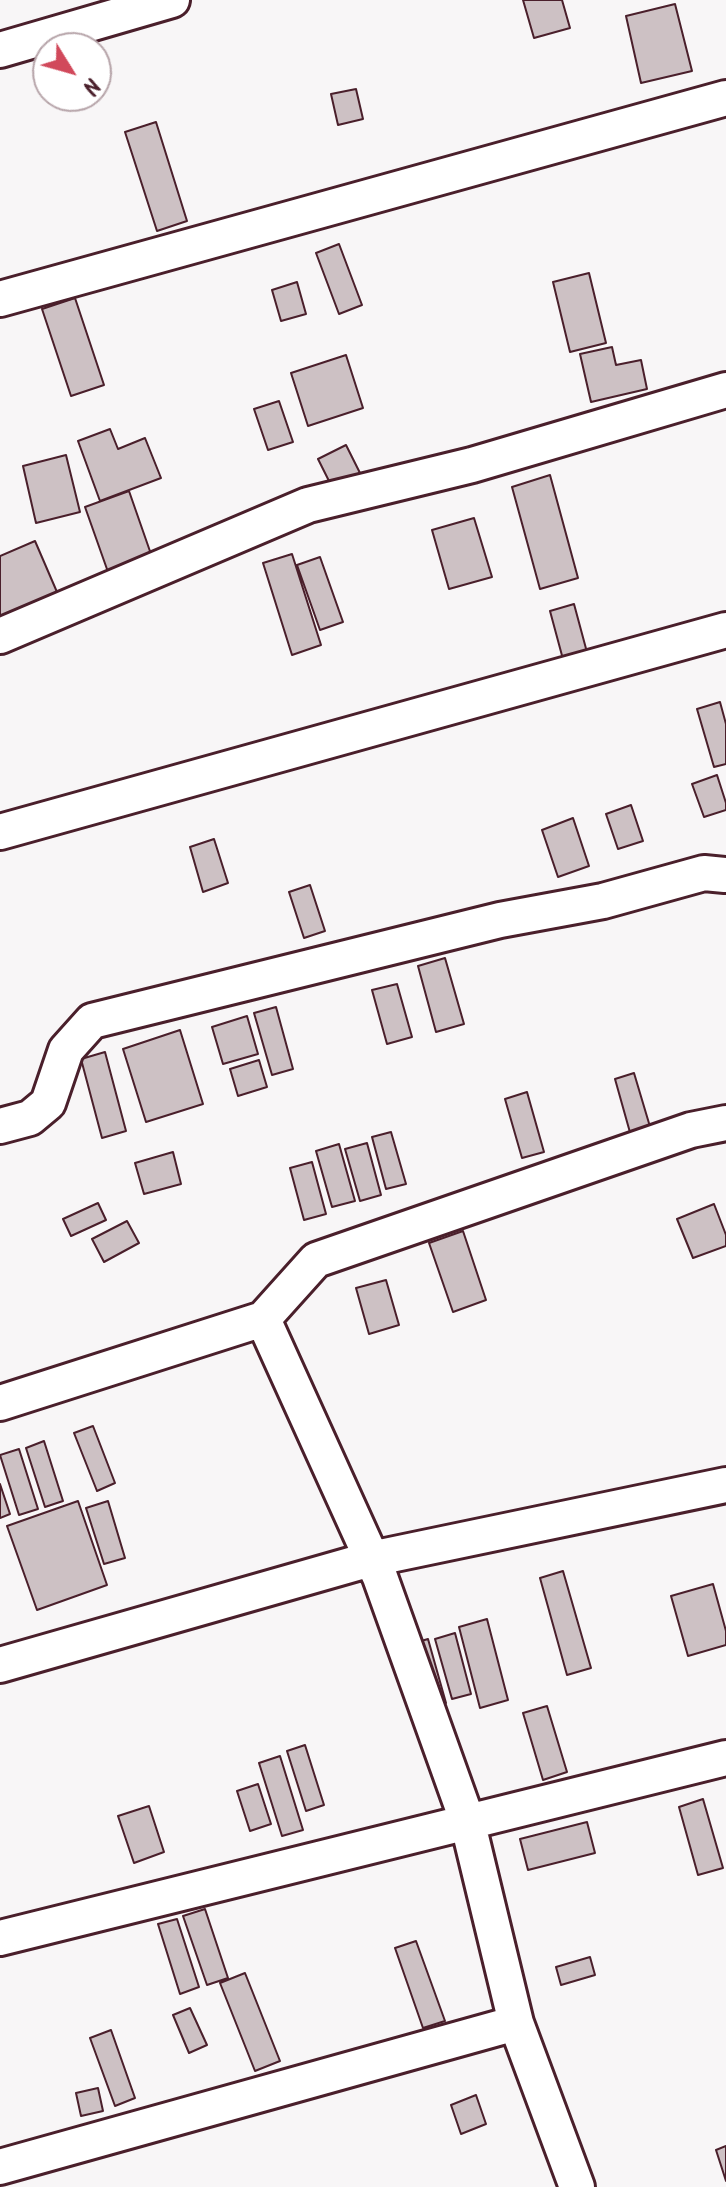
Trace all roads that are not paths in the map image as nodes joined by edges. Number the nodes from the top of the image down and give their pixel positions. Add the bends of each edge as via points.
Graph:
1 (172, 0) edge
2 (0, 50) edge
3 (726, 98) edge
4 (0, 299) edge
5 (726, 390) edge
6 (726, 630) edge
7 (0, 636) edge
8 (0, 832) edge
9 (725, 875) edge
10 (726, 1123) edge
11 (0, 1126) edge
12 (263, 1319) junction
13 (0, 1403) edge
14 (726, 1485) edge
15 (371, 1559) junction
16 (0, 1665) edge
17 (726, 1758) edge
18 (467, 1820) junction
19 (0, 1938) edge
20 (516, 2023) junction
21 (0, 2167) edge
22 (577, 2187) edge

1 - 2 street
3 - 4 street
5 - 7 street via 472,465 308,505
6 - 8 street
9 - 11 street via 704,873 603,901 500,920 92,1021 66,1050 48,1103 30,1118
10 - 12 street via 691,1130 316,1260
12 - 13 street
12 - 15 street
14 - 15 street
15 - 16 street
15 - 18 street
17 - 18 street
18 - 19 street
18 - 20 street
20 - 21 street
20 - 22 street

